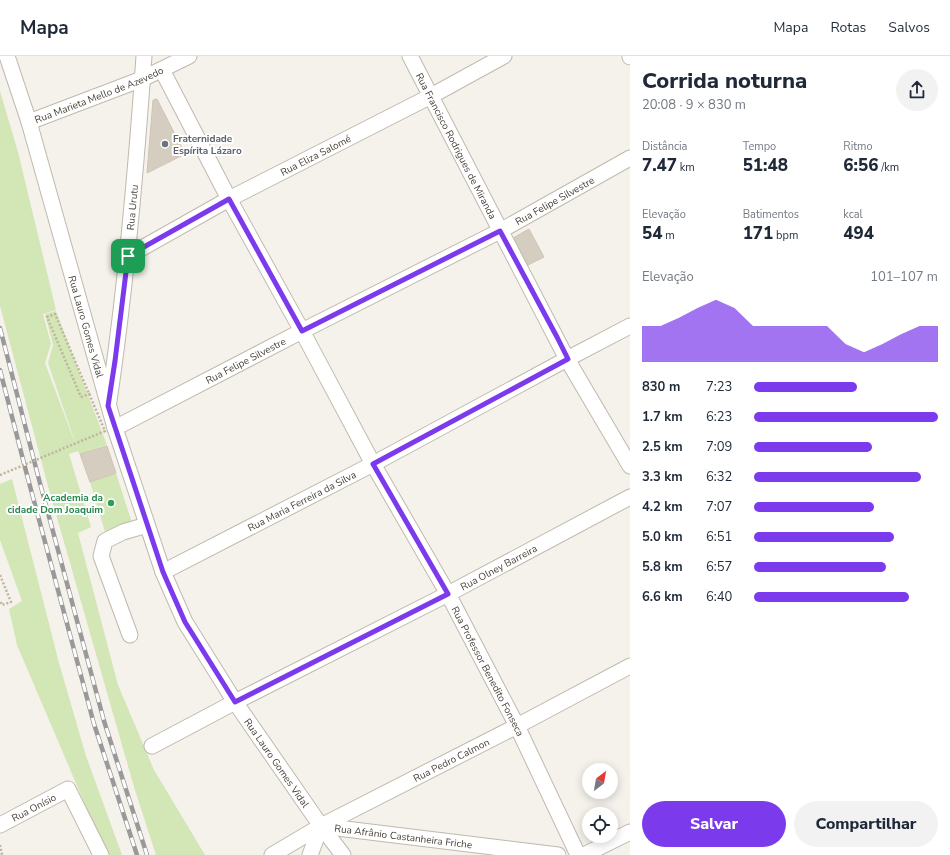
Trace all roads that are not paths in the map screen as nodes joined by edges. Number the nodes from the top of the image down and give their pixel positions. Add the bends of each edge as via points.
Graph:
1 (6, 56) edge
2 (144, 56) edge
3 (189, 56) edge
4 (410, 56) edge
5 (504, 56) edge
6 (162, 70) junction
7 (142, 79) junction
8 (431, 96) junction
9 (29, 122) junction
10 (630, 158) edge
11 (229, 199) junction
12 (500, 231) junction
13 (128, 256) junction
14 (630, 326) edge
15 (302, 331) junction
16 (568, 359) junction
17 (108, 406) junction
18 (115, 428) junction
19 (373, 464) junction
20 (630, 466) edge
21 (630, 497) edge
22 (147, 525) junction
23 (163, 572) junction
24 (448, 594) junction
25 (130, 636) dead end
26 (630, 666) edge
27 (235, 702) junction
28 (517, 726) junction
29 (152, 746) dead end
30 (0, 825) edge
31 (321, 826) junction
32 (630, 832) edge
33 (101, 855) edge
34 (272, 855) edge
35 (310, 855) edge
36 (343, 855) edge
37 (558, 855) edge
38 (578, 855) edge
39 (584, 855) edge

1 - 9 street, Rua Lauro Gomes Vidal
2 - 7 street, Rua Urutu
3 - 6 street, Rua Marieta Mello de Azevedo
4 - 8 street, Rua Francisco Rodrigues de Miranda
5 - 8 street, Rua Eliza Salomé
6 - 7 street, Rua Marieta Mello de Azevedo
6 - 11 street, Rua Professor Benedito Fonseca
7 - 9 street, Rua Marieta Mello de Azevedo
7 - 13 street, Rua Urutu
8 - 11 street, Rua Eliza Salomé
8 - 12 street, Rua Francisco Rodrigues de Miranda
9 - 17 street, Rua Lauro Gomes Vidal
10 - 12 street, Rua Felipe Silvestre
11 - 13 street, Rua Eliza Salomé
11 - 15 street, Rua Professor Benedito Fonseca
12 - 15 street, Rua Felipe Silvestre
12 - 16 street, Rua Francisco Rodrigues de Miranda
13 - 17 street, Rua Urutu
14 - 16 street, Rua Maria Ferreira da Silva
15 - 18 street, Rua Felipe Silvestre
15 - 19 street, Rua Professor Benedito Fonseca
16 - 19 street, Rua Maria Ferreira da Silva
16 - 20 street, Rua Francisco Rodrigues de Miranda
17 - 18 street, Rua Lauro Gomes Vidal
18 - 22 street, Rua Lauro Gomes Vidal
19 - 23 street, Rua Maria Ferreira da Silva
19 - 24 street, Rua Professor Benedito Fonseca
21 - 24 street, Rua Olney Barreira
22 - 23 street, Rua Lauro Gomes Vidal
22 - 25 street via 123,532 106,541 101,556
23 - 27 street, Rua Lauro Gomes Vidal via 185,622
24 - 27 street, Rua Olney Barreira
24 - 28 street, Rua Professor Benedito Fonseca
26 - 28 street, Rua Pedro Calmon
27 - 29 street, Rua Olney Barreira
27 - 31 street, Rua Lauro Gomes Vidal
28 - 31 street, Rua Pedro Calmon
28 - 38 street, Rua Professor Benedito Fonseca
30 - 33 street, Rua Onísio via 68,789
31 - 34 street, Rua Pedro Calmon
31 - 35 street
31 - 36 street, Rua Lauro Gomes Vidal
31 - 37 street, Rua Afrânio Castanheira Friche
32 - 39 street

